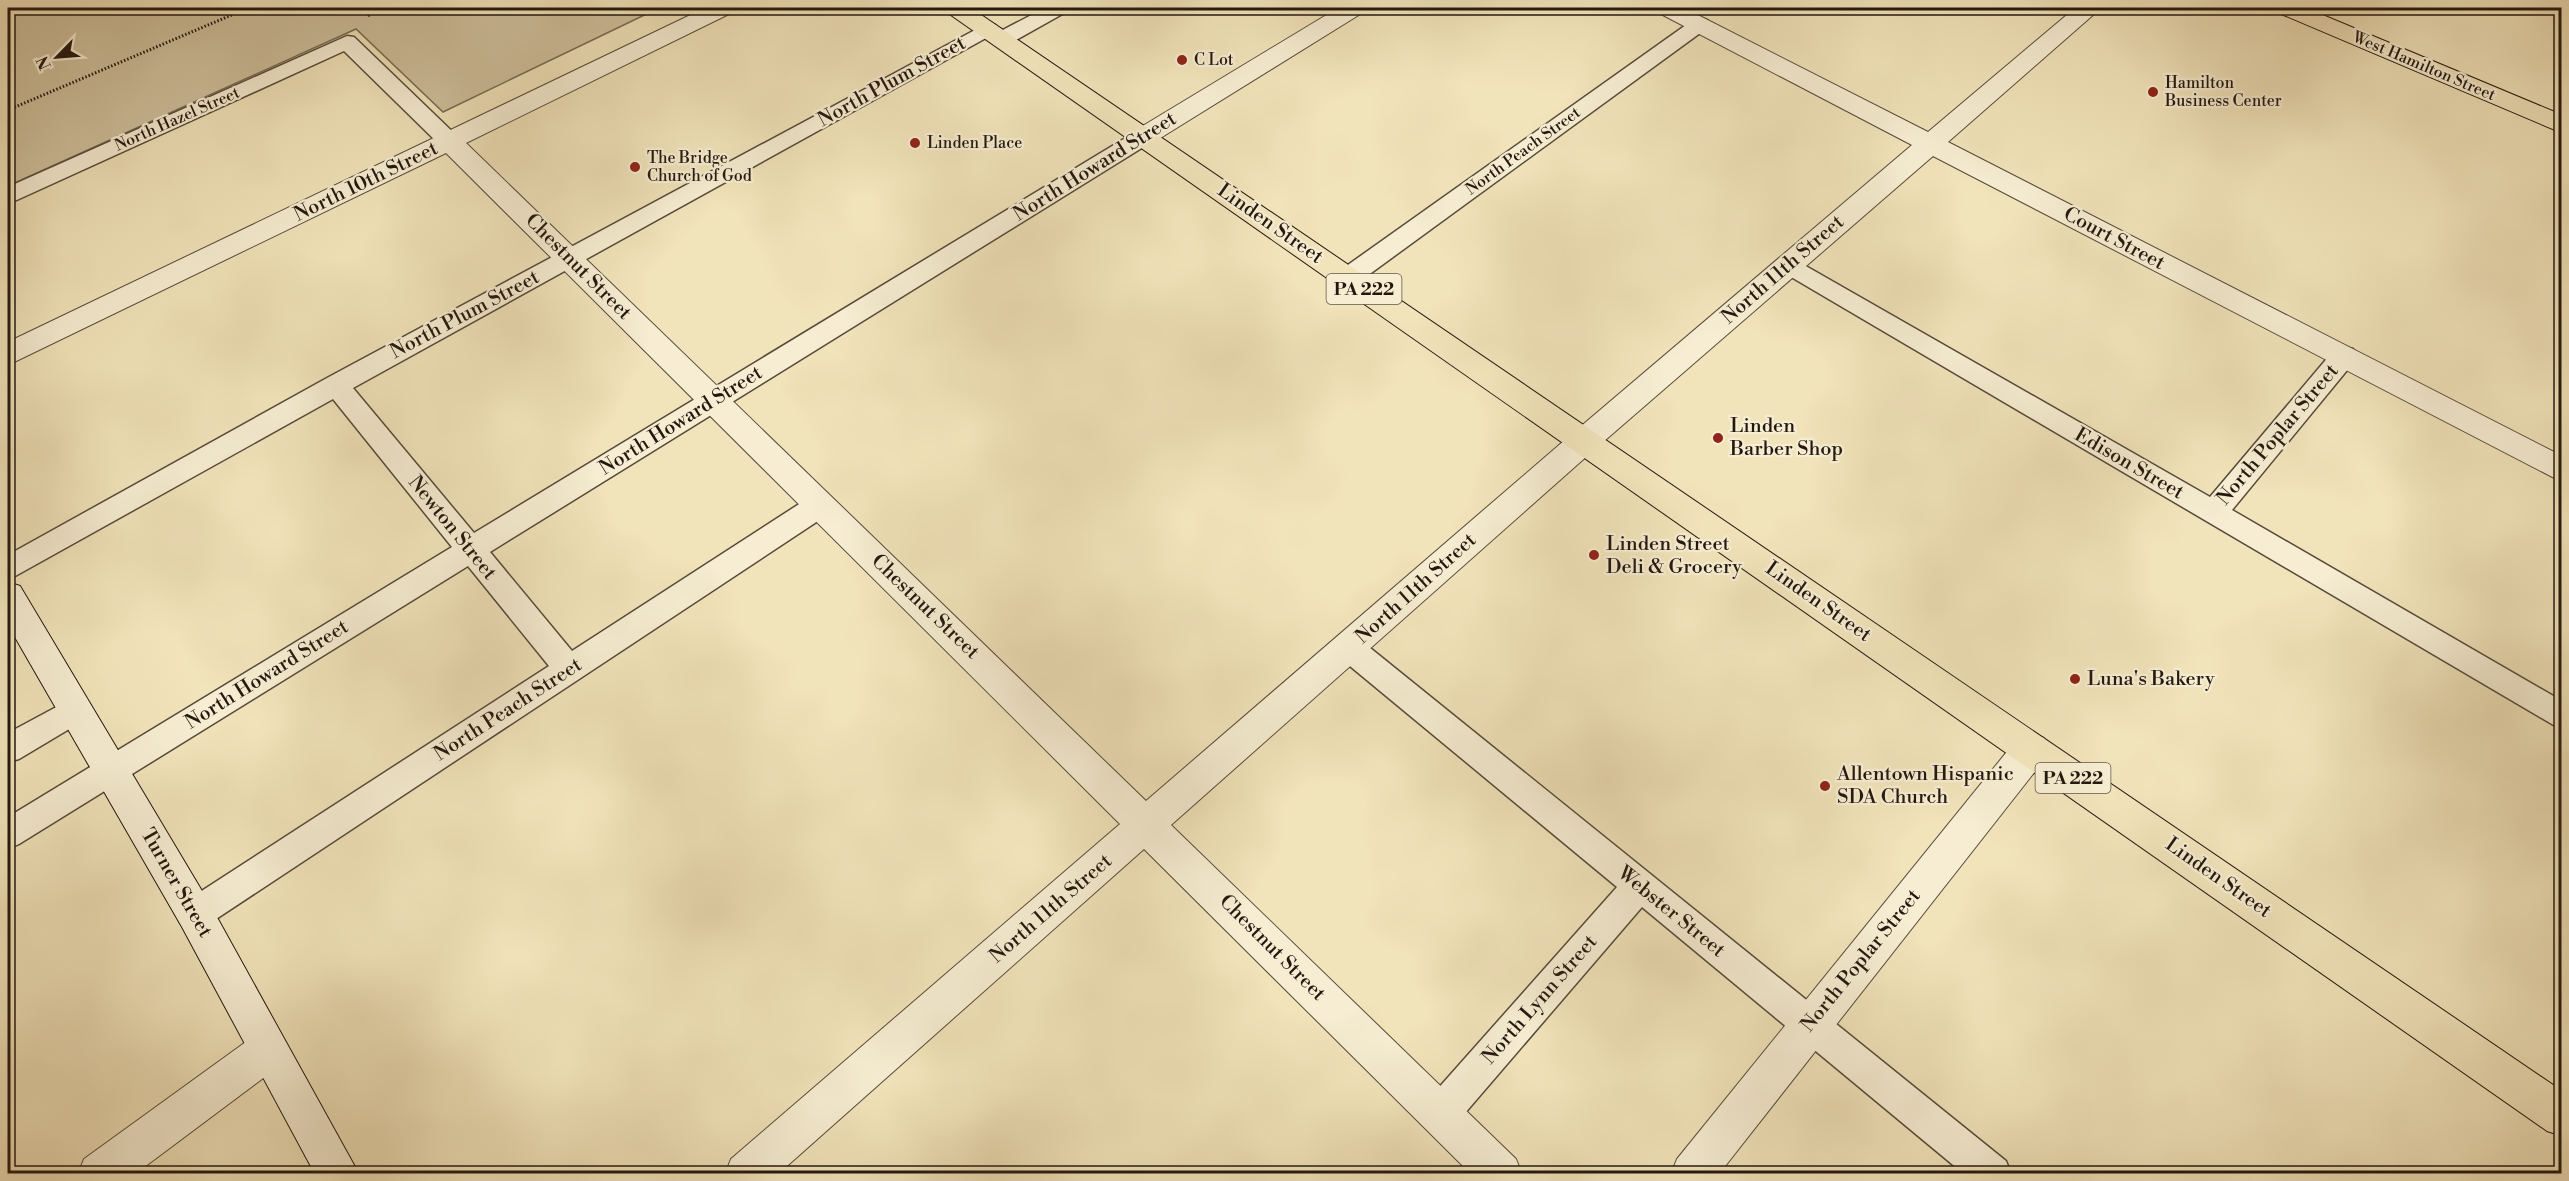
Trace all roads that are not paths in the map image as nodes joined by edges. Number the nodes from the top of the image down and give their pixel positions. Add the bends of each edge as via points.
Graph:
1 (723, 8) edge
2 (956, 8) edge
3 (1059, 8) edge
4 (1354, 8) edge
5 (1667, 8) edge
6 (2090, 8) edge
7 (2287, 8) edge
8 (1700, 24) junction
9 (995, 34) junction
10 (347, 42) joint
11 (2562, 125) edge
12 (1145, 136) junction
13 (450, 142) junction
14 (1930, 143) junction
15 (8, 196) edge
16 (570, 259) junction
17 (1790, 265) junction
18 (1347, 278) junction
19 (8, 354) edge
20 (2343, 356) junction
21 (336, 385) junction
22 (714, 400) junction
23 (1584, 441) junction
24 (2562, 470) edge
25 (820, 505) junction
26 (2213, 513) junction
27 (470, 550) junction
28 (8, 568) edge
29 (8, 596) edge
30 (1349, 648) junction
31 (570, 670) junction
32 (75, 710) junction
33 (2562, 717) edge
34 (8, 749) edge
35 (2031, 749) junction
36 (110, 771) junction
37 (1147, 825) junction
38 (8, 834) edge
39 (1639, 886) junction
40 (195, 914) junction
41 (1811, 1025) junction
42 (268, 1050) junction
43 (1440, 1114) junction
44 (2562, 1116) edge
45 (99, 1173) edge
46 (338, 1173) edge
47 (747, 1173) edge
48 (1501, 1173) edge
49 (1692, 1173) edge
50 (1993, 1173) edge

1 - 13 street, North 10th Street
2 - 9 main road, Linden Street / PA 222
3 - 9 lane, North Plum Street
4 - 12 street, North Howard Street
5 - 8 street, Court Street
6 - 14 street, North 11th Street
7 - 11 main road, West Hamilton Street
8 - 14 street, Court Street
8 - 18 lane, North Peach Street
9 - 12 main road, Linden Street / PA 222
9 - 16 lane, North Plum Street
10 - 13 lane, Chestnut Street
10 - 15 lane, North Hazel Street
12 - 18 main road, Linden Street / PA 222
12 - 22 lane, North Howard Street
13 - 16 street, Chestnut Street
13 - 19 street, North 10th Street
14 - 17 street, North 11th Street
14 - 20 street, Court Street
16 - 21 lane, North Plum Street
16 - 22 street, Chestnut Street
17 - 23 street, North 11th Street
17 - 26 lane, Edison Street
18 - 23 main road, Linden Street / PA 222
20 - 24 street, Court Street
20 - 26 lane, North Poplar Street
21 - 27 lane, Newton Street
21 - 28 lane, North Plum Street
22 - 25 street, Chestnut Street
22 - 27 lane, North Howard Street
23 - 30 street, North 11th Street
23 - 35 main road, Linden Street / PA 222
25 - 31 lane, North Peach Street
25 - 37 street, Chestnut Street
26 - 33 lane, Edison Street
27 - 31 lane, Newton Street
27 - 36 lane, North Howard Street
29 - 32 street, Turner Street
30 - 37 street, North 11th Street
30 - 39 lane, Webster Street
31 - 40 lane, North Peach Street
32 - 34 lane
32 - 36 street, Turner Street
35 - 41 street, North Poplar Street
35 - 44 main road, Linden Street / PA 222
36 - 38 lane, North Howard Street
36 - 40 street, Turner Street
37 - 43 street, Chestnut Street
37 - 47 street, North 11th Street
39 - 41 lane, Webster Street
39 - 43 lane, North Lynn Street
40 - 42 street, Turner Street
41 - 49 street, North Poplar Street
41 - 50 lane, Webster Street
42 - 45 street
42 - 46 street, Turner Street
43 - 48 street, Chestnut Street

